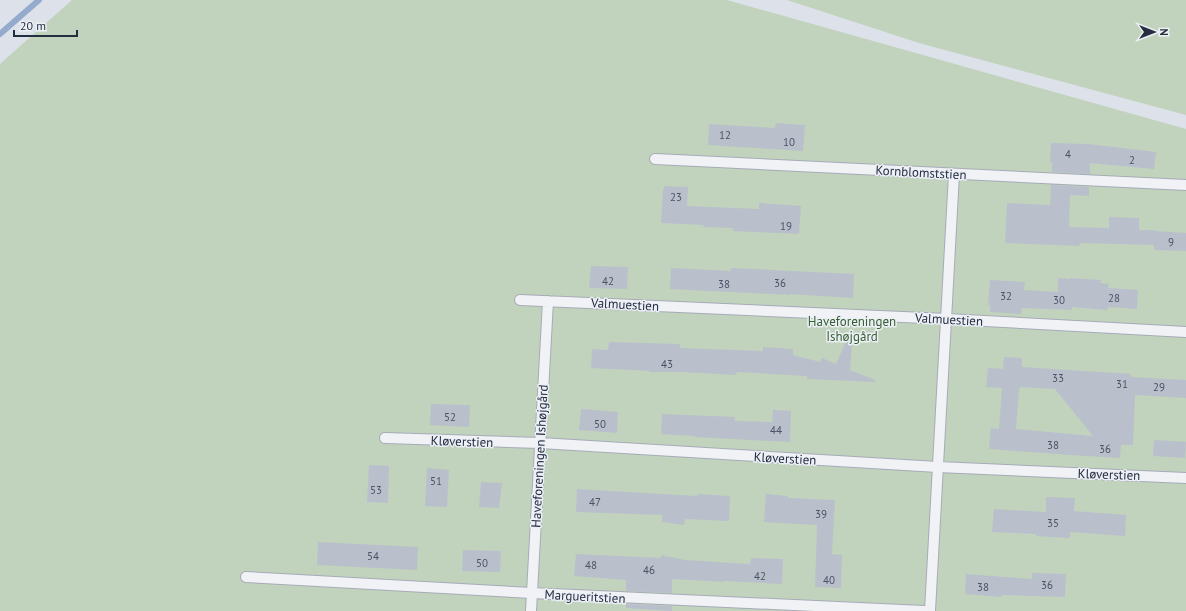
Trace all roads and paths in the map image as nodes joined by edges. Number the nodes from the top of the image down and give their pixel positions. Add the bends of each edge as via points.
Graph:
1 (655, 159) dead end
2 (954, 174) junction
3 (1186, 186) edge
4 (520, 300) dead end
5 (548, 301) junction
6 (946, 319) junction
7 (1186, 332) edge
8 (385, 438) dead end
9 (540, 443) junction
10 (938, 467) junction
11 (1186, 478) edge
12 (246, 577) dead end
13 (532, 593) junction
14 (531, 611) edge
15 (924, 611) edge
16 (930, 611) edge

1 - 2 lane, Kornblomststien
2 - 3 lane, Kornblomststien
2 - 6 lane
4 - 5 lane, Valmuestien
5 - 6 lane, Valmuestien
5 - 9 lane, Haveforeningen Ishøjgård
6 - 7 lane, Valmuestien
6 - 10 lane
8 - 9 lane, Kløverstien
9 - 10 lane, Kløverstien
9 - 13 lane, Haveforeningen Ishøjgård
10 - 11 lane, Kløverstien
10 - 16 lane
12 - 13 lane, Margueritstien
13 - 14 lane, Haveforeningen Ishøjgård
13 - 15 lane, Margueritstien

